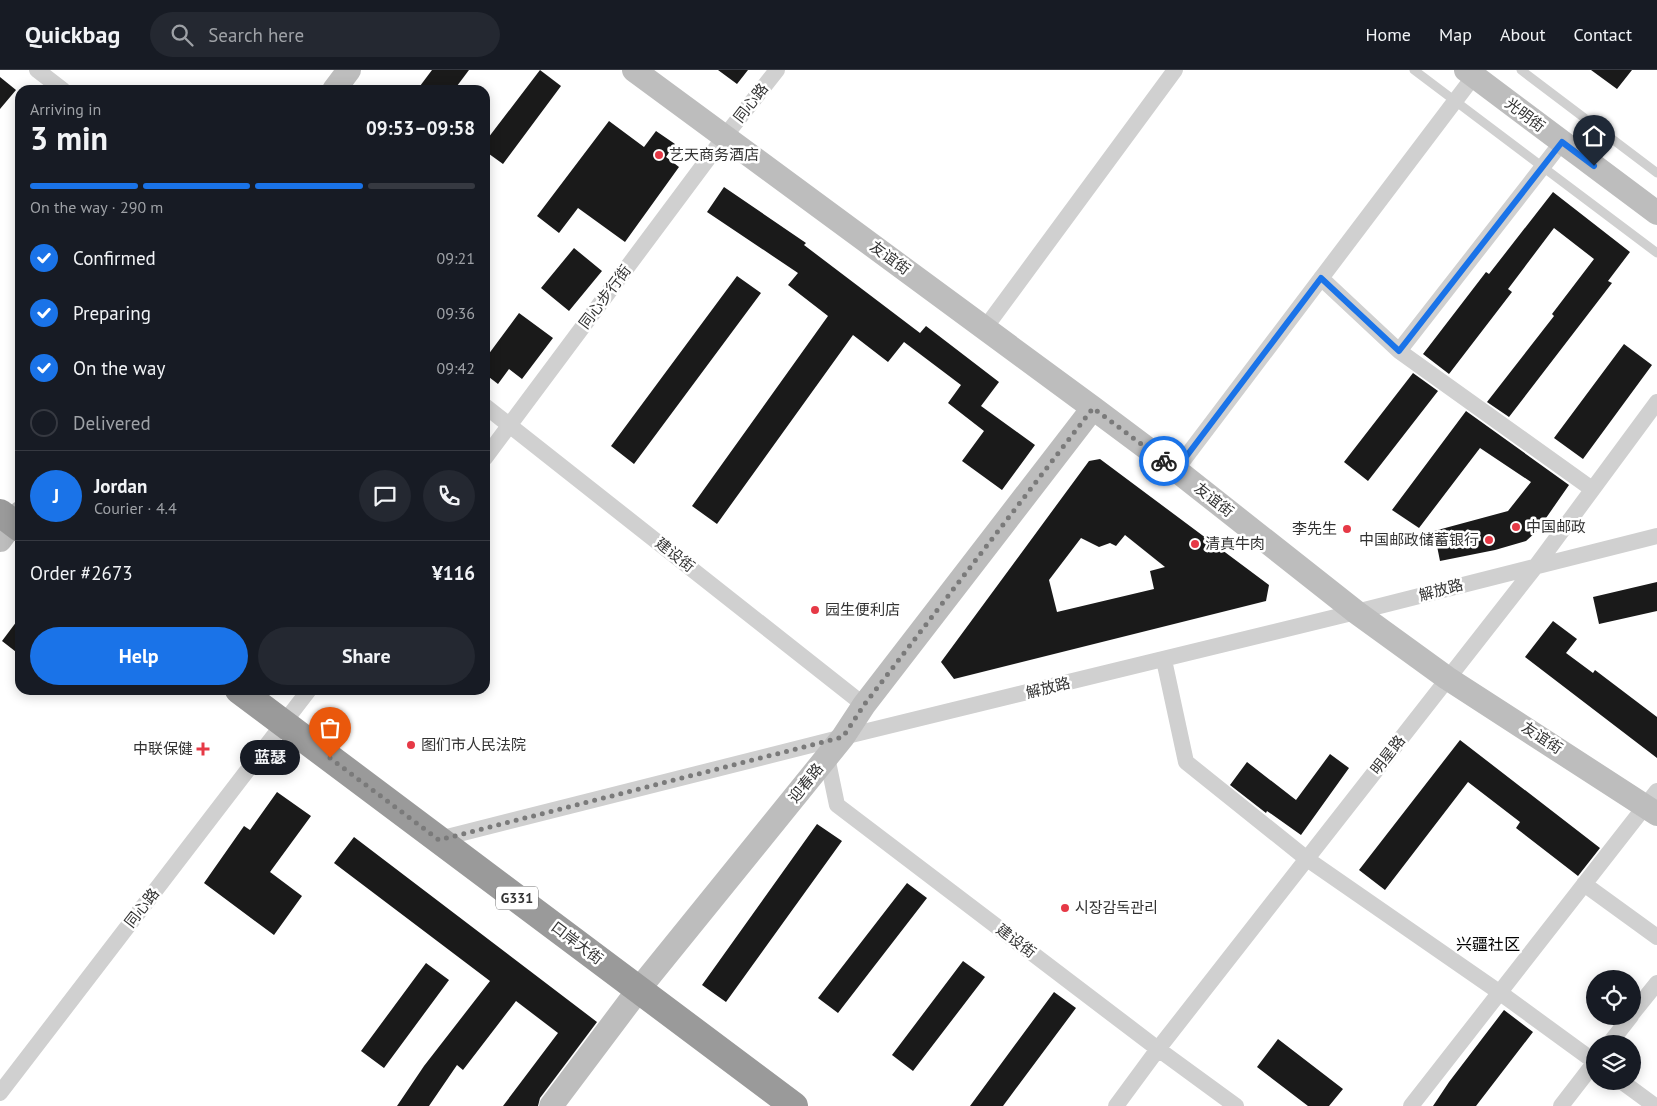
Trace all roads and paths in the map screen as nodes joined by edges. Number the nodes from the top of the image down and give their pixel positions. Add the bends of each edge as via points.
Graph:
1 (37, 70) edge
2 (634, 70) edge
3 (777, 70) edge
4 (1175, 70) edge
5 (1414, 70) edge
6 (1521, 70) edge
7 (1470, 73) edge
8 (56, 85) edge
9 (1455, 101) junction
10 (725, 136) junction
11 (1562, 142) junction
12 (1543, 167) junction
13 (1657, 174) edge
14 (1657, 213) edge
15 (1657, 253) edge
16 (1321, 278) junction
17 (985, 328) junction
18 (1399, 351) junction
19 (1657, 402) edge
20 (1093, 408) junction
21 (490, 410) edge
22 (510, 425) junction
23 (490, 451) edge
24 (1176, 470) junction
25 (1592, 489) junction
26 (1657, 536) edge
27 (1536, 566) junction
28 (1356, 612) junction
29 (1164, 660) junction
30 (1448, 678) junction
31 (246, 695) edge
32 (305, 695) edge
33 (864, 705) junction
34 (284, 723) junction
35 (843, 737) junction
36 (827, 757) junction
37 (1653, 803) edge
38 (439, 840) junction
39 (1307, 859) junction
40 (1584, 884) junction
41 (1657, 937) edge
42 (1657, 983) edge
43 (639, 989) junction
44 (1499, 992) junction
45 (1641, 1003) edge
46 (1624, 1025) edge
47 (1617, 1035) edge
48 (1158, 1049) junction
49 (1, 1089) edge
50 (1633, 1090) edge
51 (551, 1106) edge
52 (794, 1106) edge
53 (1116, 1106) edge
54 (1236, 1106) edge
55 (1411, 1106) edge
56 (1561, 1106) edge
57 (1655, 1106) edge

1 - 8 street
2 - 10 street, 友谊街
3 - 10 street, 同心路
4 - 17 street
5 - 9 lane
6 - 13 lane
7 - 9 street
7 - 11 street, 光明街
9 - 12 lane
9 - 16 street
10 - 17 street, 友谊街
10 - 22 street, 同心步行街
11 - 12 street
11 - 14 street, 光明街
12 - 15 lane
12 - 18 street
16 - 18 street
16 - 24 street
17 - 20 street, 友谊街
18 - 25 street
19 - 25 street, 明星路
20 - 24 street, 友谊街
20 - 33 street, 迎春路
21 - 22 street, 建设街
22 - 23 street, 同心步行街
22 - 33 street, 建设街
24 - 28 street, 友谊街
25 - 27 street, 明星路
26 - 27 street, 解放路
27 - 28 street, 解放路
27 - 30 street, 明星路
28 - 29 street, 解放路
28 - 30 street, 友谊街
29 - 35 street, 解放路
29 - 39 street via 1186,762
30 - 37 street, 友谊街
30 - 39 street, 明星路
31 - 34 highway, 口岸大街 / G331
32 - 34 street
33 - 35 street, 迎春路
34 - 38 highway, 口岸大街 / G331
34 - 49 street, 同心路
35 - 36 street, 迎春路
35 - 38 street, 解放路
36 - 43 street, 迎春路
36 - 48 street, 建设街 via 837,805
37 - 40 street
38 - 43 highway, 口岸大街 / G331
39 - 44 street
39 - 48 street, 明星路
40 - 41 street
40 - 44 street
42 - 45 street
43 - 51 street, 迎春路
43 - 52 highway, 口岸大街 / G331
44 - 55 street
44 - 56 street via 1595,1062
46 - 47 street
48 - 53 street, 明星路
48 - 54 street, 建设街
50 - 57 street

